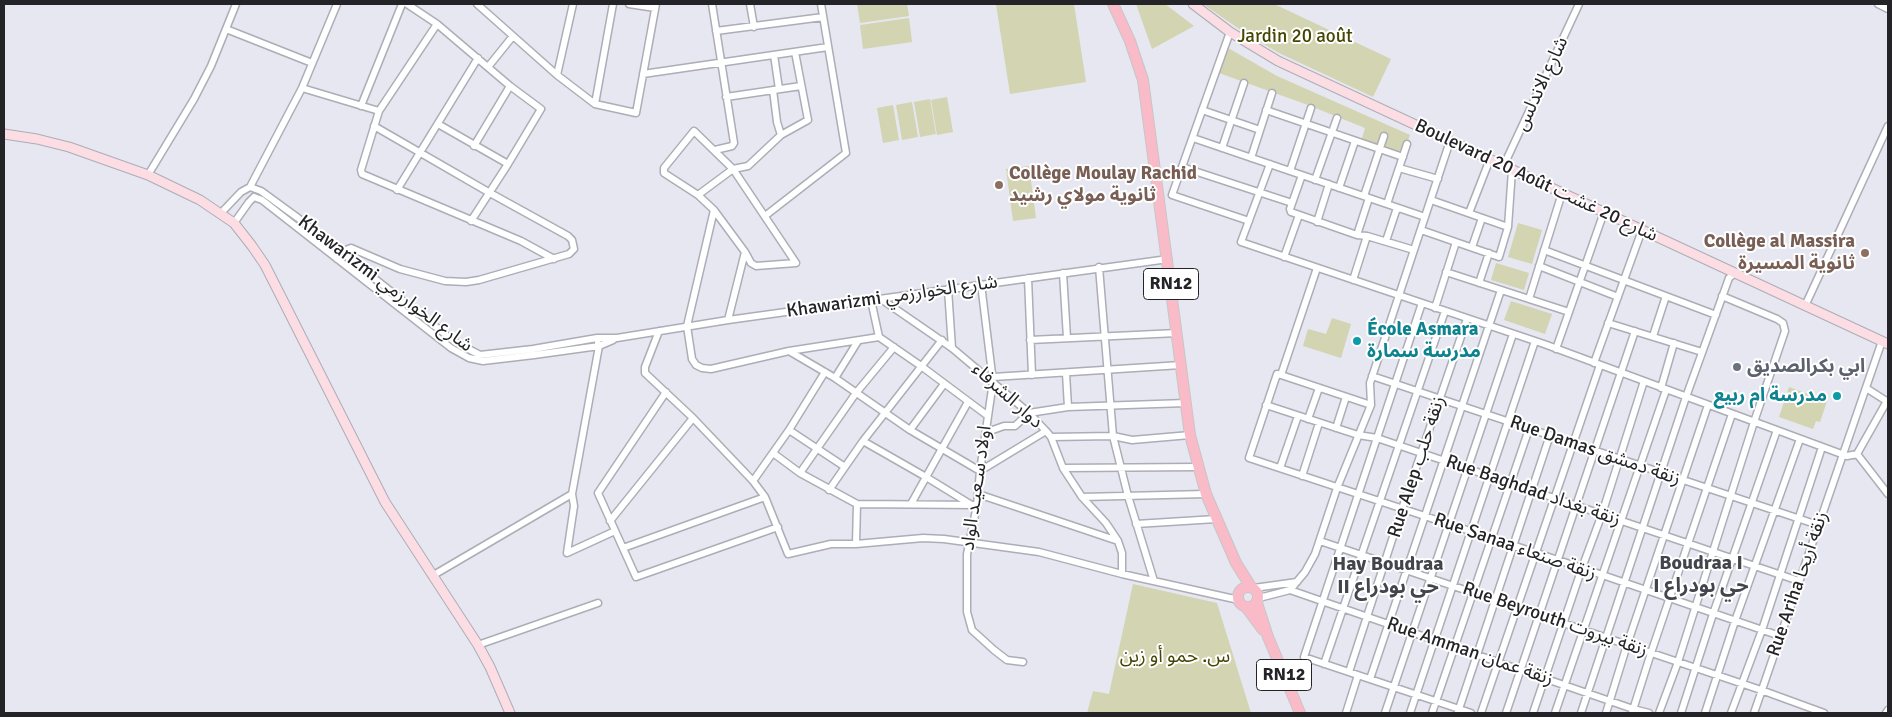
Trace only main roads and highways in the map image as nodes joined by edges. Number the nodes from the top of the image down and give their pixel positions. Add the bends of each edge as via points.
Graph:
1 (1113, 4) edge
2 (1193, 4) edge
3 (4, 134) edge
4 (1885, 343) edge
5 (1236, 563) junction
6 (1252, 588) junction
7 (1242, 599) junction
8 (1258, 600) junction
9 (1268, 637) junction
10 (510, 713) edge
11 (1300, 713) edge

1 - 5 main road, RN12 via 1143,80 1190,435 1206,494
2 - 4 main road, Boulevard 20 Août شارع 20 غشت via 1230,32 1278,61
3 - 10 main road via 69,147 148,175 182,191 234,223 265,265 385,502 478,645
5 - 6 main road, RN12
5 - 7 main road, RN12
6 - 7 main road via 1247,587
6 - 8 main road, RN12 via 1257,591
7 - 8 main road via 1250,607
7 - 9 main road, RN12
8 - 9 main road, RN12
9 - 11 main road, RN12

